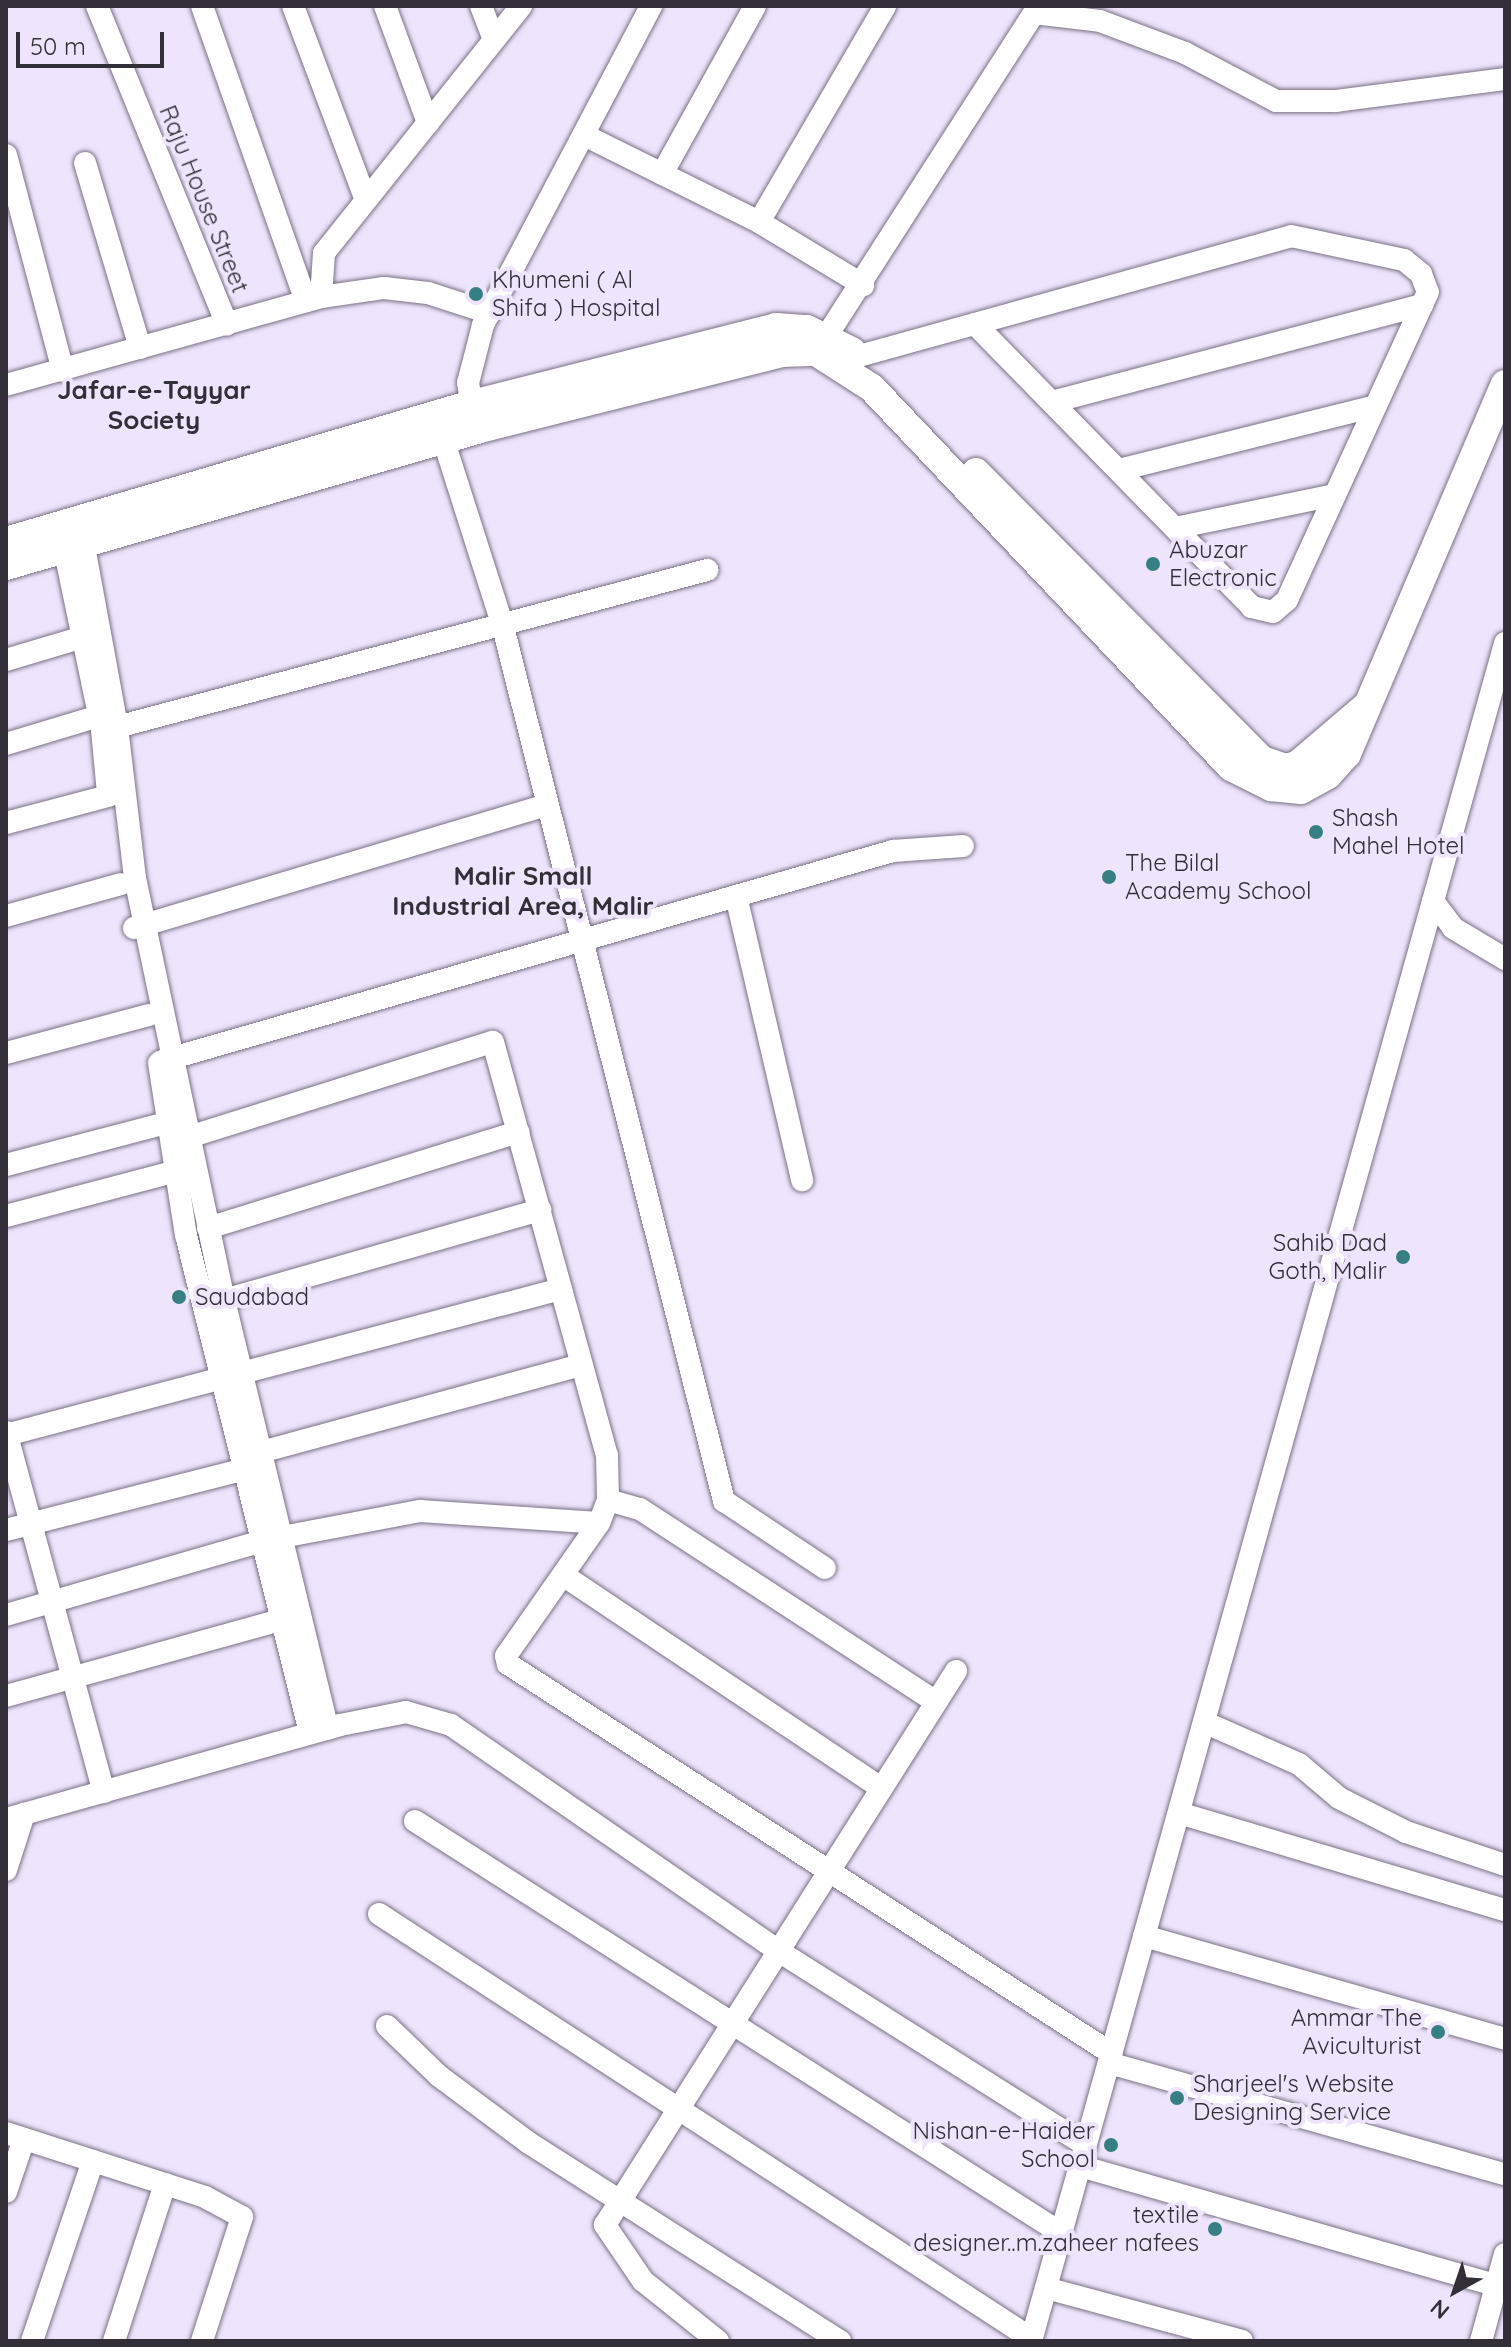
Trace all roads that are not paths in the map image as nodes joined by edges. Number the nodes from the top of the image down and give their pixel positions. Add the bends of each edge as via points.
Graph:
1 (97, 6) edge
2 (202, 6) edge
3 (293, 6) edge
4 (385, 6) edge
5 (481, 6) edge
6 (521, 6) edge
7 (651, 6) edge
8 (755, 6) edge
9 (885, 6) edge
10 (1031, 8) edge
11 (1104, 14) edge
12 (494, 40) junction
13 (1505, 79) edge
14 (428, 123) junction
15 (586, 136) junction
16 (6, 155) edge
17 (85, 163) dead end
18 (662, 174) junction
19 (366, 200) junction
20 (759, 222) junction
21 (863, 285) junction
22 (314, 299) junction
23 (1422, 305) junction
24 (490, 313) junction
25 (227, 324) junction
26 (975, 324) junction
27 (822, 344) junction
28 (140, 348) junction
29 (859, 356) junction
30 (63, 371) junction
31 (1505, 384) edge
32 (6, 385) edge
33 (1052, 402) junction
34 (1375, 406) junction
35 (434, 415) junction
36 (474, 417) junction
37 (446, 442) junction
38 (1119, 470) junction
39 (1335, 495) junction
40 (1175, 528) junction
41 (72, 536) junction
42 (6, 541) edge
43 (6, 566) edge
44 (707, 570) dead end
45 (502, 623) junction
46 (83, 637) junction
47 (1505, 643) edge
48 (6, 660) edge
49 (97, 662) junction
50 (1500, 684) edge
51 (1368, 705) junction
52 (108, 721) junction
53 (6, 744) edge
54 (108, 796) junction
55 (547, 805) junction
56 (6, 823) edge
57 (963, 846) dead end
58 (121, 884) junction
59 (736, 896) junction
60 (1433, 901) junction
61 (6, 916) edge
62 (139, 927) junction
63 (584, 940) junction
64 (1505, 959) edge
65 (149, 1015) junction
66 (6, 1053) edge
67 (166, 1060) junction
68 (170, 1122) junction
69 (519, 1132) junction
70 (189, 1137) junction
71 (6, 1165) edge
72 (176, 1171) junction
73 (802, 1180) dead end
74 (540, 1210) junction
75 (6, 1216) edge
76 (208, 1228) junction
77 (561, 1289) junction
78 (224, 1300) junction
79 (581, 1365) junction
80 (230, 1372) junction
81 (6, 1434) edge
82 (253, 1460) junction
83 (608, 1500) junction
84 (599, 1523) junction
85 (30, 1524) junction
86 (6, 1530) edge
87 (274, 1540) junction
88 (825, 1568) dead end
89 (563, 1575) junction
90 (51, 1603) junction
91 (6, 1615) edge
92 (283, 1619) junction
93 (956, 1671) dead end
94 (72, 1679) junction
95 (6, 1696) edge
96 (936, 1702) junction
97 (1204, 1722) junction
98 (319, 1731) junction
99 (881, 1788) junction
100 (104, 1792) junction
101 (1179, 1813) junction
102 (15, 1817) edge
103 (415, 1821) dead end
104 (1505, 1865) edge
105 (6, 1870) edge
106 (828, 1872) junction
107 (1505, 1910) edge
108 (379, 1914) dead end
109 (1144, 1936) junction
110 (777, 1950) junction
111 (731, 2023) junction
112 (387, 2026) dead end
113 (1505, 2039) edge
114 (1110, 2058) junction
115 (675, 2111) junction
116 (15, 2136) edge
117 (1083, 2155) junction
118 (93, 2161) junction
119 (1505, 2174) edge
120 (165, 2184) junction
121 (6, 2192) edge
122 (617, 2201) junction
123 (1061, 2233) junction
124 (1505, 2254) edge
125 (1501, 2287) edge
126 (1046, 2288) junction
127 (1031, 2340) edge
128 (32, 2341) edge
129 (114, 2341) edge
130 (202, 2341) edge
131 (718, 2341) edge
132 (840, 2341) edge
133 (1242, 2341) edge
134 (1481, 2341) edge

1 - 25 street, Raju House Street
2 - 22 street
3 - 19 street
4 - 14 street
5 - 12 street
6 - 12 street
7 - 15 street
8 - 18 street
9 - 20 street
10 - 11 street
10 - 21 street
11 - 13 street via 1276,101 1336,101
12 - 14 street
14 - 19 street
15 - 18 street
15 - 24 street
16 - 30 street
17 - 28 street
18 - 20 street
19 - 22 street via 324,253
20 - 21 street
21 - 27 street
22 - 24 street via 384,288 428,293
22 - 25 street
23 - 26 street via 1428,292 1421,274 1404,260 1291,236
23 - 33 street
23 - 34 street
24 - 36 street via 468,383
25 - 28 street
26 - 29 street
26 - 33 street
27 - 29 main road
27 - 36 main road
27 - 51 main road via 872,388 1231,767 1271,787 1301,790 1328,775 1347,754
28 - 30 street
29 - 51 main road via 1262,760 1285,768 1297,765
30 - 32 street
31 - 51 main road
33 - 38 street
34 - 38 street
34 - 39 street
35 - 36 main road
35 - 37 street
35 - 41 main road
36 - 37 main road
37 - 41 main road
37 - 45 street
38 - 40 street
39 - 40 street
39 - 40 street via 1287,600 1273,612 1252,607
41 - 42 main road
41 - 43 main road
41 - 46 street
41 - 49 street
44 - 45 street
45 - 52 street
45 - 55 street
46 - 48 street
46 - 49 street
47 - 50 street
49 - 52 street
50 - 60 street
52 - 53 street
52 - 54 street
52 - 62 street
54 - 56 street
54 - 58 street
55 - 62 street
55 - 63 street
57 - 59 street via 893,851
58 - 61 street
58 - 62 street
59 - 63 street
59 - 73 street
60 - 64 street via 1453,928
60 - 97 street
62 - 65 street
62 - 67 street
63 - 67 street
63 - 88 street via 724,1501
65 - 66 street
65 - 67 street
67 - 68 street
67 - 70 street
68 - 71 street
68 - 72 street
69 - 70 street via 493,1042
69 - 74 street
69 - 76 street
70 - 76 street
72 - 75 street
72 - 80 street
74 - 77 street
74 - 78 street
76 - 78 street
77 - 79 street
77 - 80 street
78 - 80 street
79 - 82 street
79 - 83 street via 607,1455
80 - 81 street
80 - 82 street
81 - 85 street
82 - 85 street
82 - 87 street
83 - 84 street
83 - 96 street via 640,1509
84 - 87 street via 420,1511
84 - 89 street
85 - 86 street
85 - 90 street
87 - 90 street
87 - 92 street
87 - 98 street
89 - 99 street
89 - 106 street via 506,1656 515,1672
90 - 91 street
90 - 94 street
92 - 94 street
92 - 98 street
93 - 96 street
94 - 95 street
94 - 100 street
96 - 99 street
97 - 101 street
97 - 104 street via 1299,1764 1339,1798 1406,1832
98 - 100 street
98 - 110 street via 406,1712 451,1725
99 - 106 street
100 - 102 street
101 - 107 street
101 - 109 street
102 - 105 street
103 - 111 street
106 - 110 street
106 - 114 street
108 - 115 street
109 - 113 street
109 - 114 street
110 - 111 street
110 - 117 street
111 - 115 street
111 - 123 street
112 - 122 street via 439,2076
114 - 117 street
114 - 119 street
115 - 122 street
115 - 127 street
116 - 118 street
116 - 121 street
117 - 123 street
117 - 125 street
118 - 120 street
118 - 128 street
120 - 129 street
120 - 130 street via 222,2203 242,2217
122 - 131 street via 605,2225 643,2281
122 - 132 street
123 - 126 street
124 - 125 street
125 - 134 street
126 - 127 street
126 - 133 street

